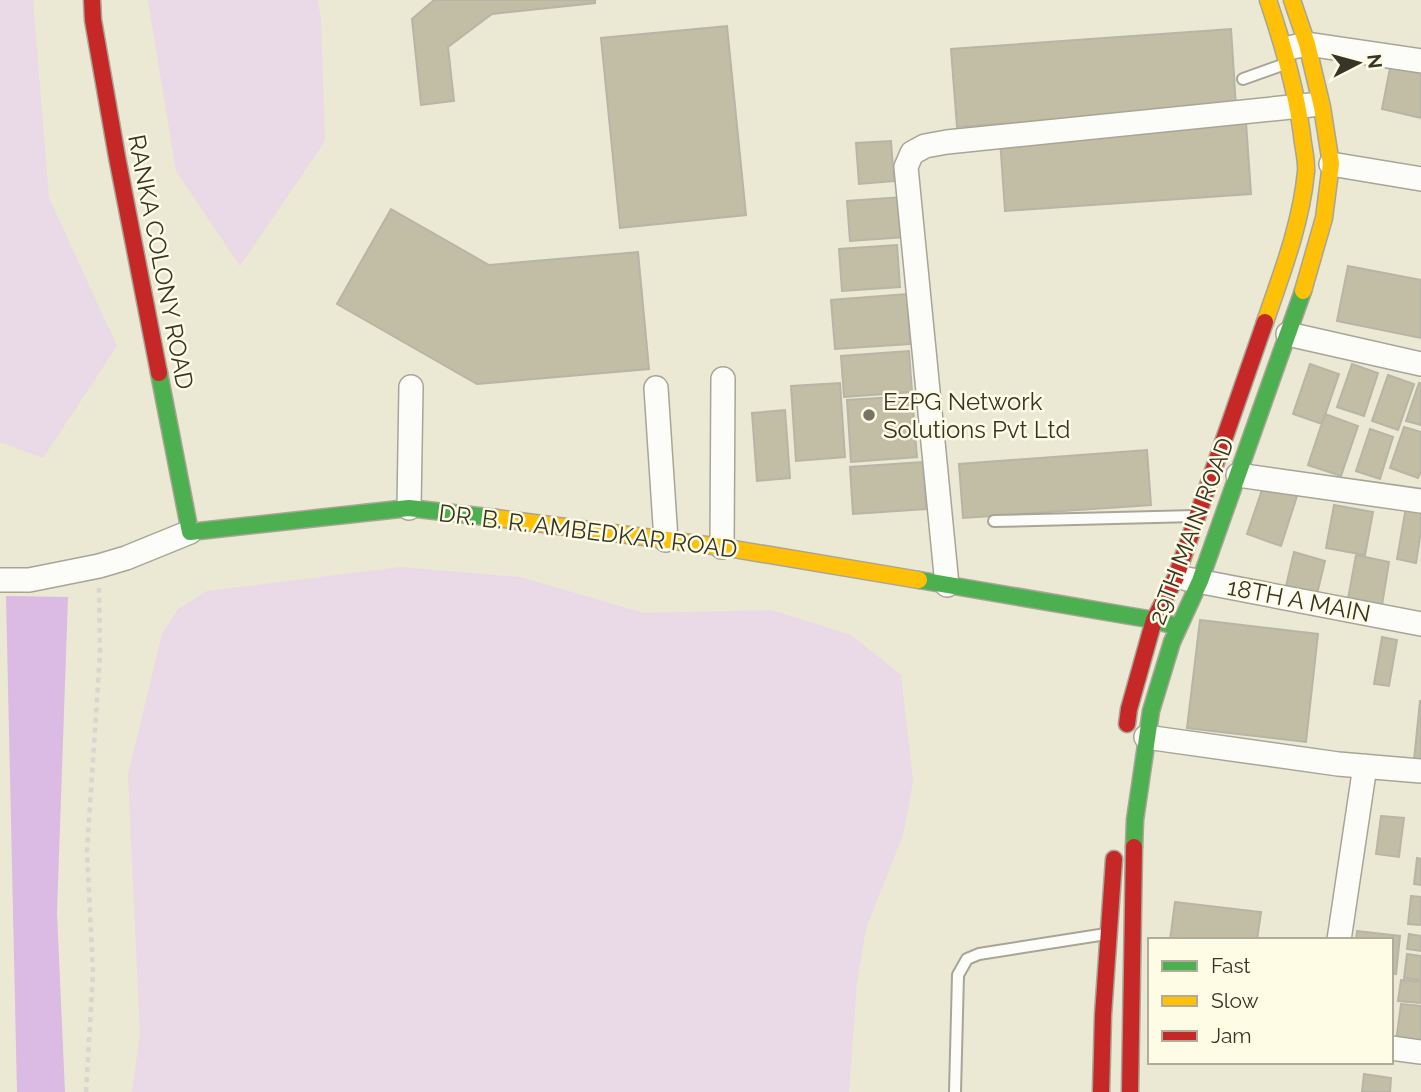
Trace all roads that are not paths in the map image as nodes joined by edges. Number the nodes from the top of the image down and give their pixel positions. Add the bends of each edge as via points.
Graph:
1 (92, 0) edge
2 (1268, 0) edge
3 (1292, 0) edge
4 (1307, 44) junction
5 (1285, 56) junction
6 (1421, 61) edge
7 (1243, 79) dead end
8 (1321, 104) junction
9 (1298, 108) junction
10 (1331, 164) junction
11 (1421, 179) edge
12 (1288, 334) junction
13 (1421, 364) edge
14 (723, 379) dead end
15 (411, 387) dead end
16 (656, 388) dead end
17 (1238, 475) junction
18 (1421, 501) edge
19 (409, 508) junction
20 (1197, 516) junction
21 (994, 522) dead end
22 (190, 531) junction
23 (666, 540) junction
24 (722, 547) junction
25 (1176, 577) junction
26 (0, 580) edge
27 (1200, 580) junction
28 (947, 584) junction
29 (1154, 620) junction
30 (1421, 624) edge
31 (1179, 627) junction
32 (1136, 736) junction
33 (1365, 766) junction
34 (1421, 771) edge
35 (1115, 843) dead end
36 (1109, 934) junction
37 (1339, 938) edge
38 (1141, 1019) edge
39 (1393, 1048) edge
40 (1421, 1052) edge
41 (955, 1092) edge
42 (1101, 1092) edge
43 (1130, 1092) edge

1 - 22 main road, RANKA COLONY ROAD via 117,157
2 - 5 main road, 29TH MAIN ROAD
3 - 4 main road, 29TH MAIN ROAD
4 - 5 street
4 - 6 street
4 - 8 main road, 29TH MAIN ROAD
5 - 7 lane
5 - 9 main road, 29TH MAIN ROAD
8 - 9 street
8 - 10 main road, 29TH MAIN ROAD
9 - 20 main road, 29TH MAIN ROAD via 1306,169 1300,211
9 - 28 street via 947,142 912,153 906,167
10 - 11 street
10 - 12 main road, 29TH MAIN ROAD via 1324,218
12 - 13 street
12 - 17 main road, 29TH MAIN ROAD
14 - 24 street
15 - 19 street
16 - 23 street
17 - 18 street
17 - 27 main road, 29TH MAIN ROAD
19 - 22 main road, DR. B. R. AMBEDKAR ROAD
19 - 23 main road, DR. B. R. AMBEDKAR ROAD
20 - 21 lane
20 - 25 main road, 29TH MAIN ROAD
22 - 26 street, DR. B. R. AMBEDKAR ROAD via 99,566 29,580
23 - 24 main road, DR. B. R. AMBEDKAR ROAD
24 - 28 main road, DR. B. R. AMBEDKAR ROAD
25 - 27 street, 18TH A MAIN
25 - 29 main road, 29TH MAIN ROAD
27 - 30 street, 18TH A MAIN
27 - 31 main road, 29TH MAIN ROAD
28 - 29 main road, DR. B. R. AMBEDKAR ROAD
29 - 31 main road, DR. B. R. AMBEDKAR ROAD
29 - 32 main road, 29TH MAIN ROAD via 1129,709
31 - 32 main road, 29TH MAIN ROAD via 1151,711
32 - 33 street
32 - 38 main road, 29TH MAIN ROAD
33 - 34 street
33 - 37 street
35 - 36 main road
36 - 41 lane via 967,959 958,975
36 - 42 main road
38 - 43 main road, 29TH MAIN ROAD
39 - 40 street

